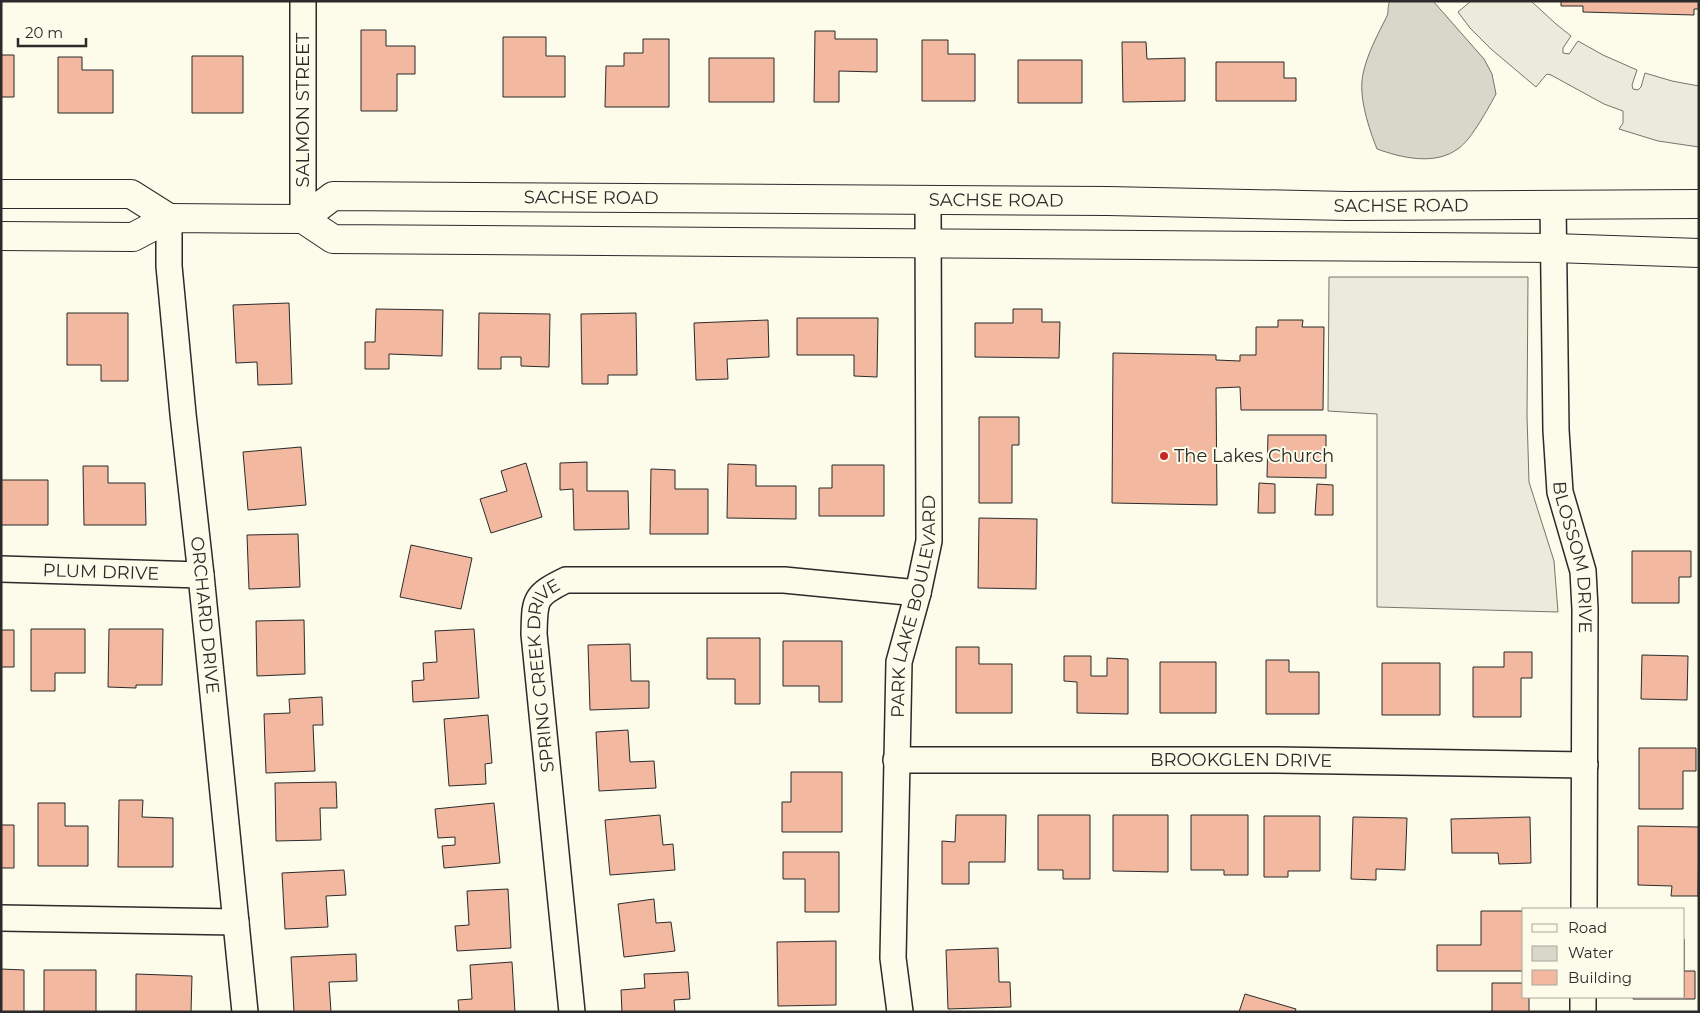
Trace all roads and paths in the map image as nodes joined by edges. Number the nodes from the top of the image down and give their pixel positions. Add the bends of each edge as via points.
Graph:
1 (303, 1) edge
2 (1, 194) edge
3 (928, 201) junction
4 (1699, 204) edge
5 (1553, 205) junction
6 (170, 218) junction
7 (303, 219) junction
8 (1, 236) edge
9 (928, 243) junction
10 (1554, 248) junction
11 (1699, 253) edge
12 (1, 569) edge
13 (201, 575) junction
14 (918, 593) junction
15 (896, 760) junction
16 (1585, 765) junction
17 (1584, 908) edge
18 (1, 918) edge
19 (236, 922) junction
20 (1583, 998) edge
21 (245, 1012) edge
22 (572, 1012) edge
23 (900, 1012) edge
24 (1583, 1012) edge

1 - 7 street, SALMON STREET
2 - 6 main road via 131,194
3 - 5 main road, SACHSE ROAD
3 - 7 main road, SACHSE ROAD via 333,196
3 - 9 street, PARK LAKE BOULEVARD
4 - 5 main road, SACHSE ROAD
5 - 10 street, BLOSSOM DRIVE
6 - 7 main road
6 - 8 main road via 133,237
6 - 13 street, ORCHARD DRIVE via 170,276
7 - 9 main road via 333,238
9 - 10 main road
9 - 14 street, PARK LAKE BOULEVARD via 929,542
10 - 11 main road
10 - 16 street, BLOSSOM DRIVE via 1560,492 1583,571
12 - 13 street, PLUM DRIVE
13 - 19 street, ORCHARD DRIVE
14 - 15 street, PARK LAKE BOULEVARD via 899,662
14 - 22 street, SPRING CREEK DRIVE via 784,580 566,580 545,590 535,604 534,634
15 - 16 street, BROOKGLEN DRIVE via 1276,760
15 - 23 street, PARK LAKE BOULEVARD via 893,958
16 - 17 street, BLOSSOM DRIVE
18 - 19 street
19 - 21 street, ORCHARD DRIVE
20 - 24 street

